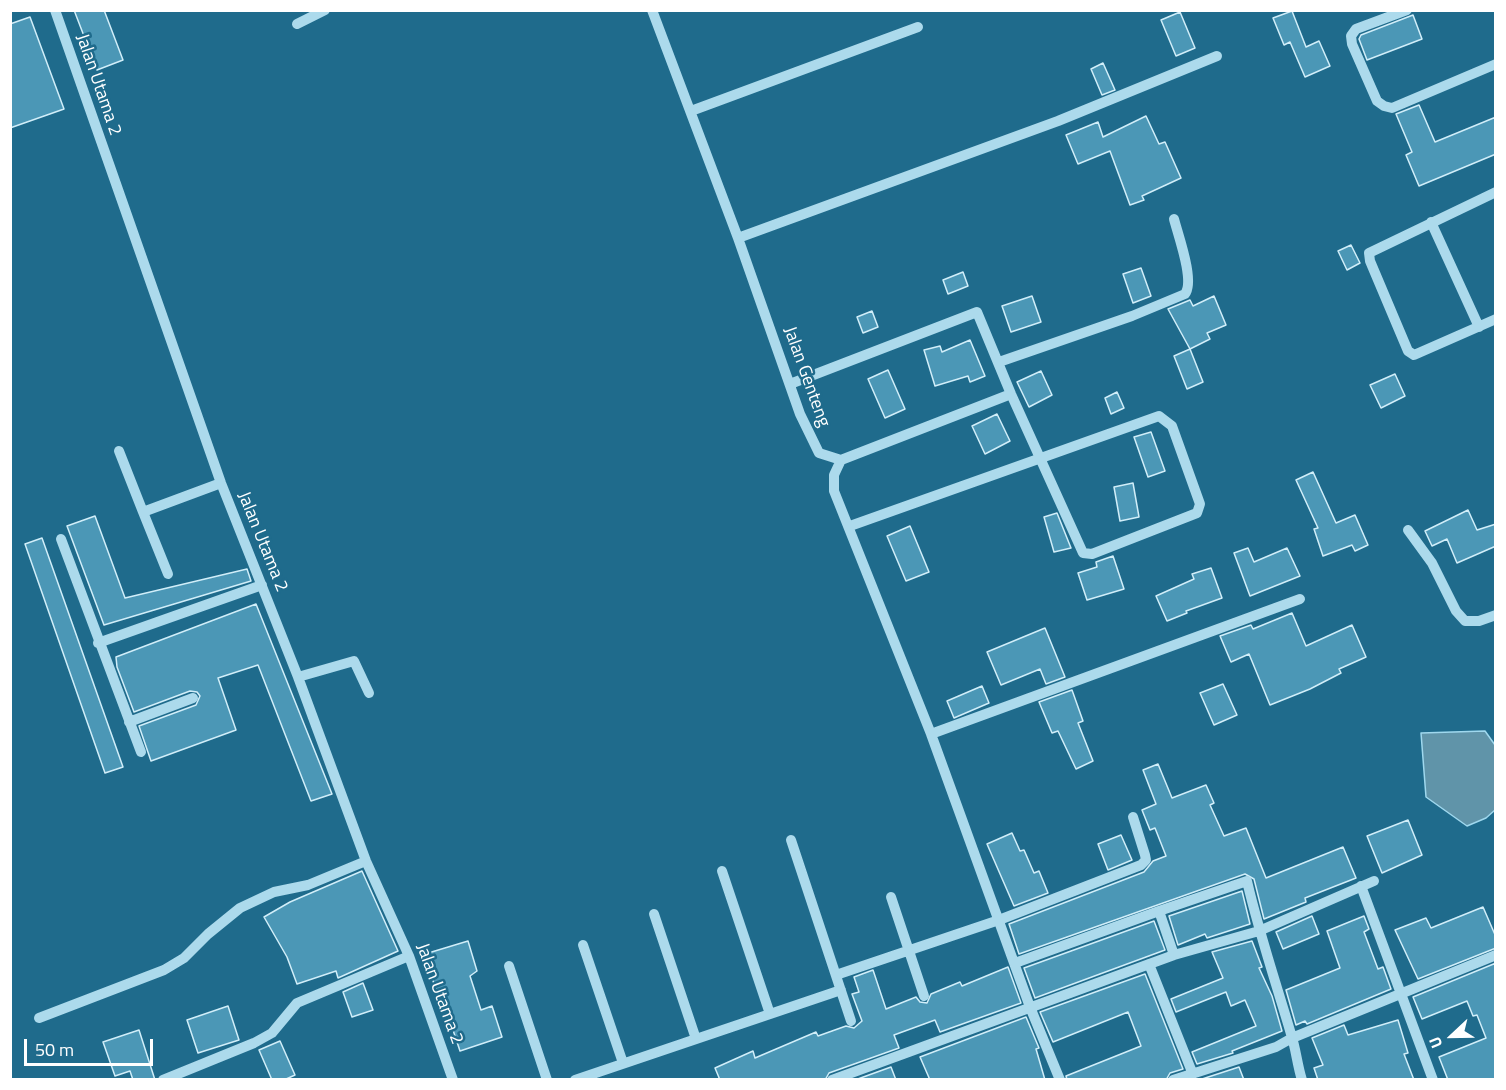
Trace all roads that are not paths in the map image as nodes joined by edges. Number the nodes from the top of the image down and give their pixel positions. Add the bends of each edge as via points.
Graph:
1 (55, 10) edge
2 (325, 10) edge
3 (652, 10) edge
4 (1407, 10) edge
5 (297, 24) dead end
6 (918, 27) dead end
7 (1217, 56) dead end
8 (1496, 64) edge
9 (691, 111) junction
10 (1496, 192) edge
11 (1174, 219) dead end
12 (1431, 222) junction
13 (738, 238) junction
14 (1496, 319) edge
15 (1479, 327) junction
16 (999, 362) junction
17 (790, 384) junction
18 (1011, 394) junction
19 (119, 451) dead end
20 (1042, 459) junction
21 (841, 460) junction
22 (221, 483) junction
23 (143, 512) junction
24 (850, 526) junction
25 (1408, 530) dead end
26 (61, 539) dead end
27 (168, 573) dead end
28 (262, 585) junction
29 (1300, 599) dead end
30 (1496, 615) edge
31 (98, 643) junction
32 (298, 677) junction
33 (369, 693) dead end
34 (193, 698) dead end
35 (129, 722) junction
36 (931, 735) junction
37 (141, 752) dead end
38 (1133, 817) dead end
39 (791, 840) dead end
40 (366, 861) junction
41 (722, 871) dead end
42 (1374, 881) dead end
43 (1361, 886) junction
44 (891, 897) dead end
45 (1159, 911) junction
46 (654, 914) dead end
47 (999, 920) junction
48 (1259, 932) junction
49 (583, 945) dead end
50 (909, 950) junction
51 (1174, 955) junction
52 (1496, 955) edge
53 (409, 956) junction
54 (1015, 963) junction
55 (1149, 964) junction
56 (509, 966) dead end
57 (836, 975) junction
58 (841, 990) junction
59 (1403, 994) junction
60 (924, 996) dead end
61 (1030, 1007) junction
62 (770, 1014) junction
63 (39, 1018) dead end
64 (851, 1022) dead end
65 (1292, 1038) junction
66 (696, 1039) junction
67 (622, 1063) junction
68 (1192, 1072) junction
69 (1177, 1079) edge
70 (163, 1080) edge
71 (453, 1080) edge
72 (547, 1080) edge
73 (574, 1080) edge
74 (832, 1080) edge
75 (1060, 1080) edge
76 (1302, 1080) edge
77 (1433, 1080) edge

1 - 22 street, Jalan Utama 2
2 - 5 street
3 - 9 street, Jalan Genteng
4 - 8 street via 1356,29 1351,36 1377,101 1384,106 1392,108
6 - 9 street
7 - 13 street via 1058,121
9 - 13 street, Jalan Genteng
10 - 12 street
11 - 16 street via 1185,264 1185,294
12 - 15 street
12 - 15 street via 1369,254 1408,351 1420,354
13 - 17 street, Jalan Genteng
14 - 15 street
16 - 17 street via 976,312
16 - 18 street
17 - 21 street, Jalan Genteng via 815,447 825,457
18 - 20 street
18 - 21 street
19 - 23 street
20 - 20 street via 1159,416 1172,426 1200,509 1087,555 1070,527
20 - 24 street
21 - 24 street via 833,484
22 - 23 street
22 - 28 street, Jalan Utama 2
23 - 27 street
24 - 36 street
25 - 30 street via 1465,621
26 - 31 street
28 - 31 street
28 - 32 street, Jalan Utama 2
29 - 36 street
31 - 35 street
32 - 33 street via 354,661
32 - 40 street, Jalan Utama 2
34 - 35 street
35 - 37 street
36 - 47 street
38 - 47 street via 1146,855 1141,864
39 - 57 street
40 - 53 street, Jalan Utama 2
40 - 63 street via 248,904 164,970
41 - 62 street
42 - 43 street
43 - 48 street
43 - 59 street
44 - 50 street
45 - 48 street via 1247,880
45 - 51 street
45 - 54 street
46 - 66 street
47 - 50 street
47 - 54 street
48 - 51 street
48 - 65 street
49 - 67 street
50 - 57 street
50 - 60 street
51 - 55 street
52 - 59 street
53 - 70 street via 297,1003 272,1033
53 - 71 street, Jalan Utama 2
54 - 61 street
55 - 61 street
55 - 68 street
56 - 72 street
57 - 58 street
58 - 62 street
58 - 64 street
59 - 65 street
59 - 77 street
61 - 74 street
61 - 75 street
62 - 66 street
65 - 68 street via 1276,1047
65 - 76 street
66 - 67 street
67 - 73 street
68 - 69 street

